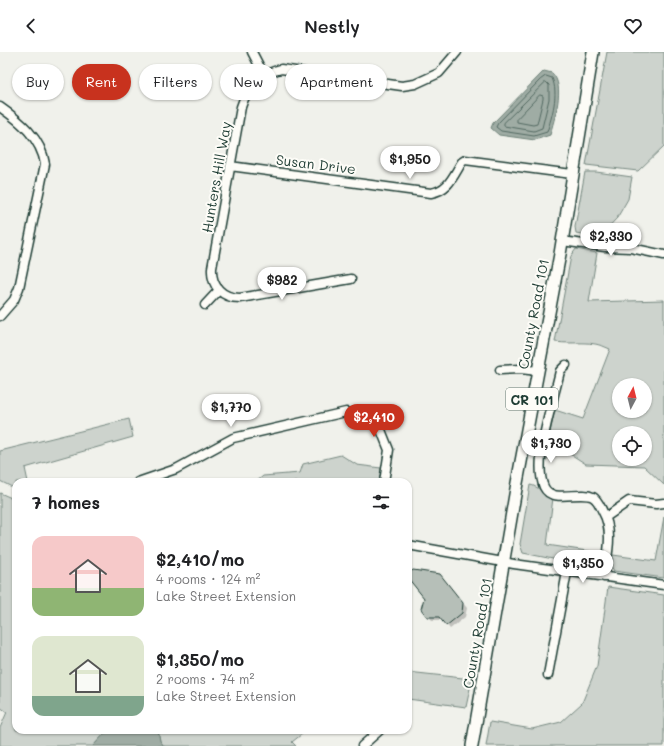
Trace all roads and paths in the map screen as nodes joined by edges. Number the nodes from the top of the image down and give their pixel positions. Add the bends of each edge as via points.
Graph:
1 (252, 52) edge
2 (457, 52) edge
3 (593, 52) edge
4 (258, 64) edge
5 (277, 70) edge
6 (243, 100) edge
7 (0, 107) edge
8 (230, 166) junction
9 (572, 174) junction
10 (562, 241) junction
11 (664, 255) edge
12 (351, 279) dead end
13 (219, 290) junction
14 (205, 305) dead end
15 (0, 316) edge
16 (566, 365) dead end
17 (500, 370) dead end
18 (538, 371) junction
19 (152, 478) edge
20 (385, 478) edge
21 (664, 503) edge
22 (606, 517) junction
23 (412, 546) edge
24 (504, 563) junction
25 (567, 572) junction
26 (604, 577) junction
27 (664, 585) edge
28 (548, 675) dead end
29 (376, 734) edge
30 (362, 746) edge
31 (472, 746) edge

1 - 4 street
2 - 5 street, Hunters Hill Way via 439,73 415,84 402,86 294,70
3 - 9 main road, County Road 101 / CR 101
6 - 8 street, Hunters Hill Way
7 - 15 street via 36,140 45,164 19,288 14,300
8 - 9 street, Susan Drive via 431,193 439,192 446,187 465,160
8 - 13 street, Hunters Hill Way via 212,268 214,284
9 - 10 main road, County Road 101 / CR 101
10 - 11 street via 631,248
10 - 18 main road, County Road 101 / CR 101
12 - 13 street via 240,298 228,296
13 - 14 street
16 - 22 street via 560,371 542,450 541,470 544,487 559,496 593,497 598,501
17 - 18 street
18 - 24 main road, County Road 101 / CR 101
19 - 20 street via 176,469 233,438 336,412 356,413 374,422 382,430 389,450
21 - 22 street via 629,501
22 - 26 street via 609,537
23 - 24 street
24 - 25 street
24 - 31 main road, County Road 101 / CR 101
25 - 26 street
25 - 28 street
26 - 27 street
29 - 30 street

